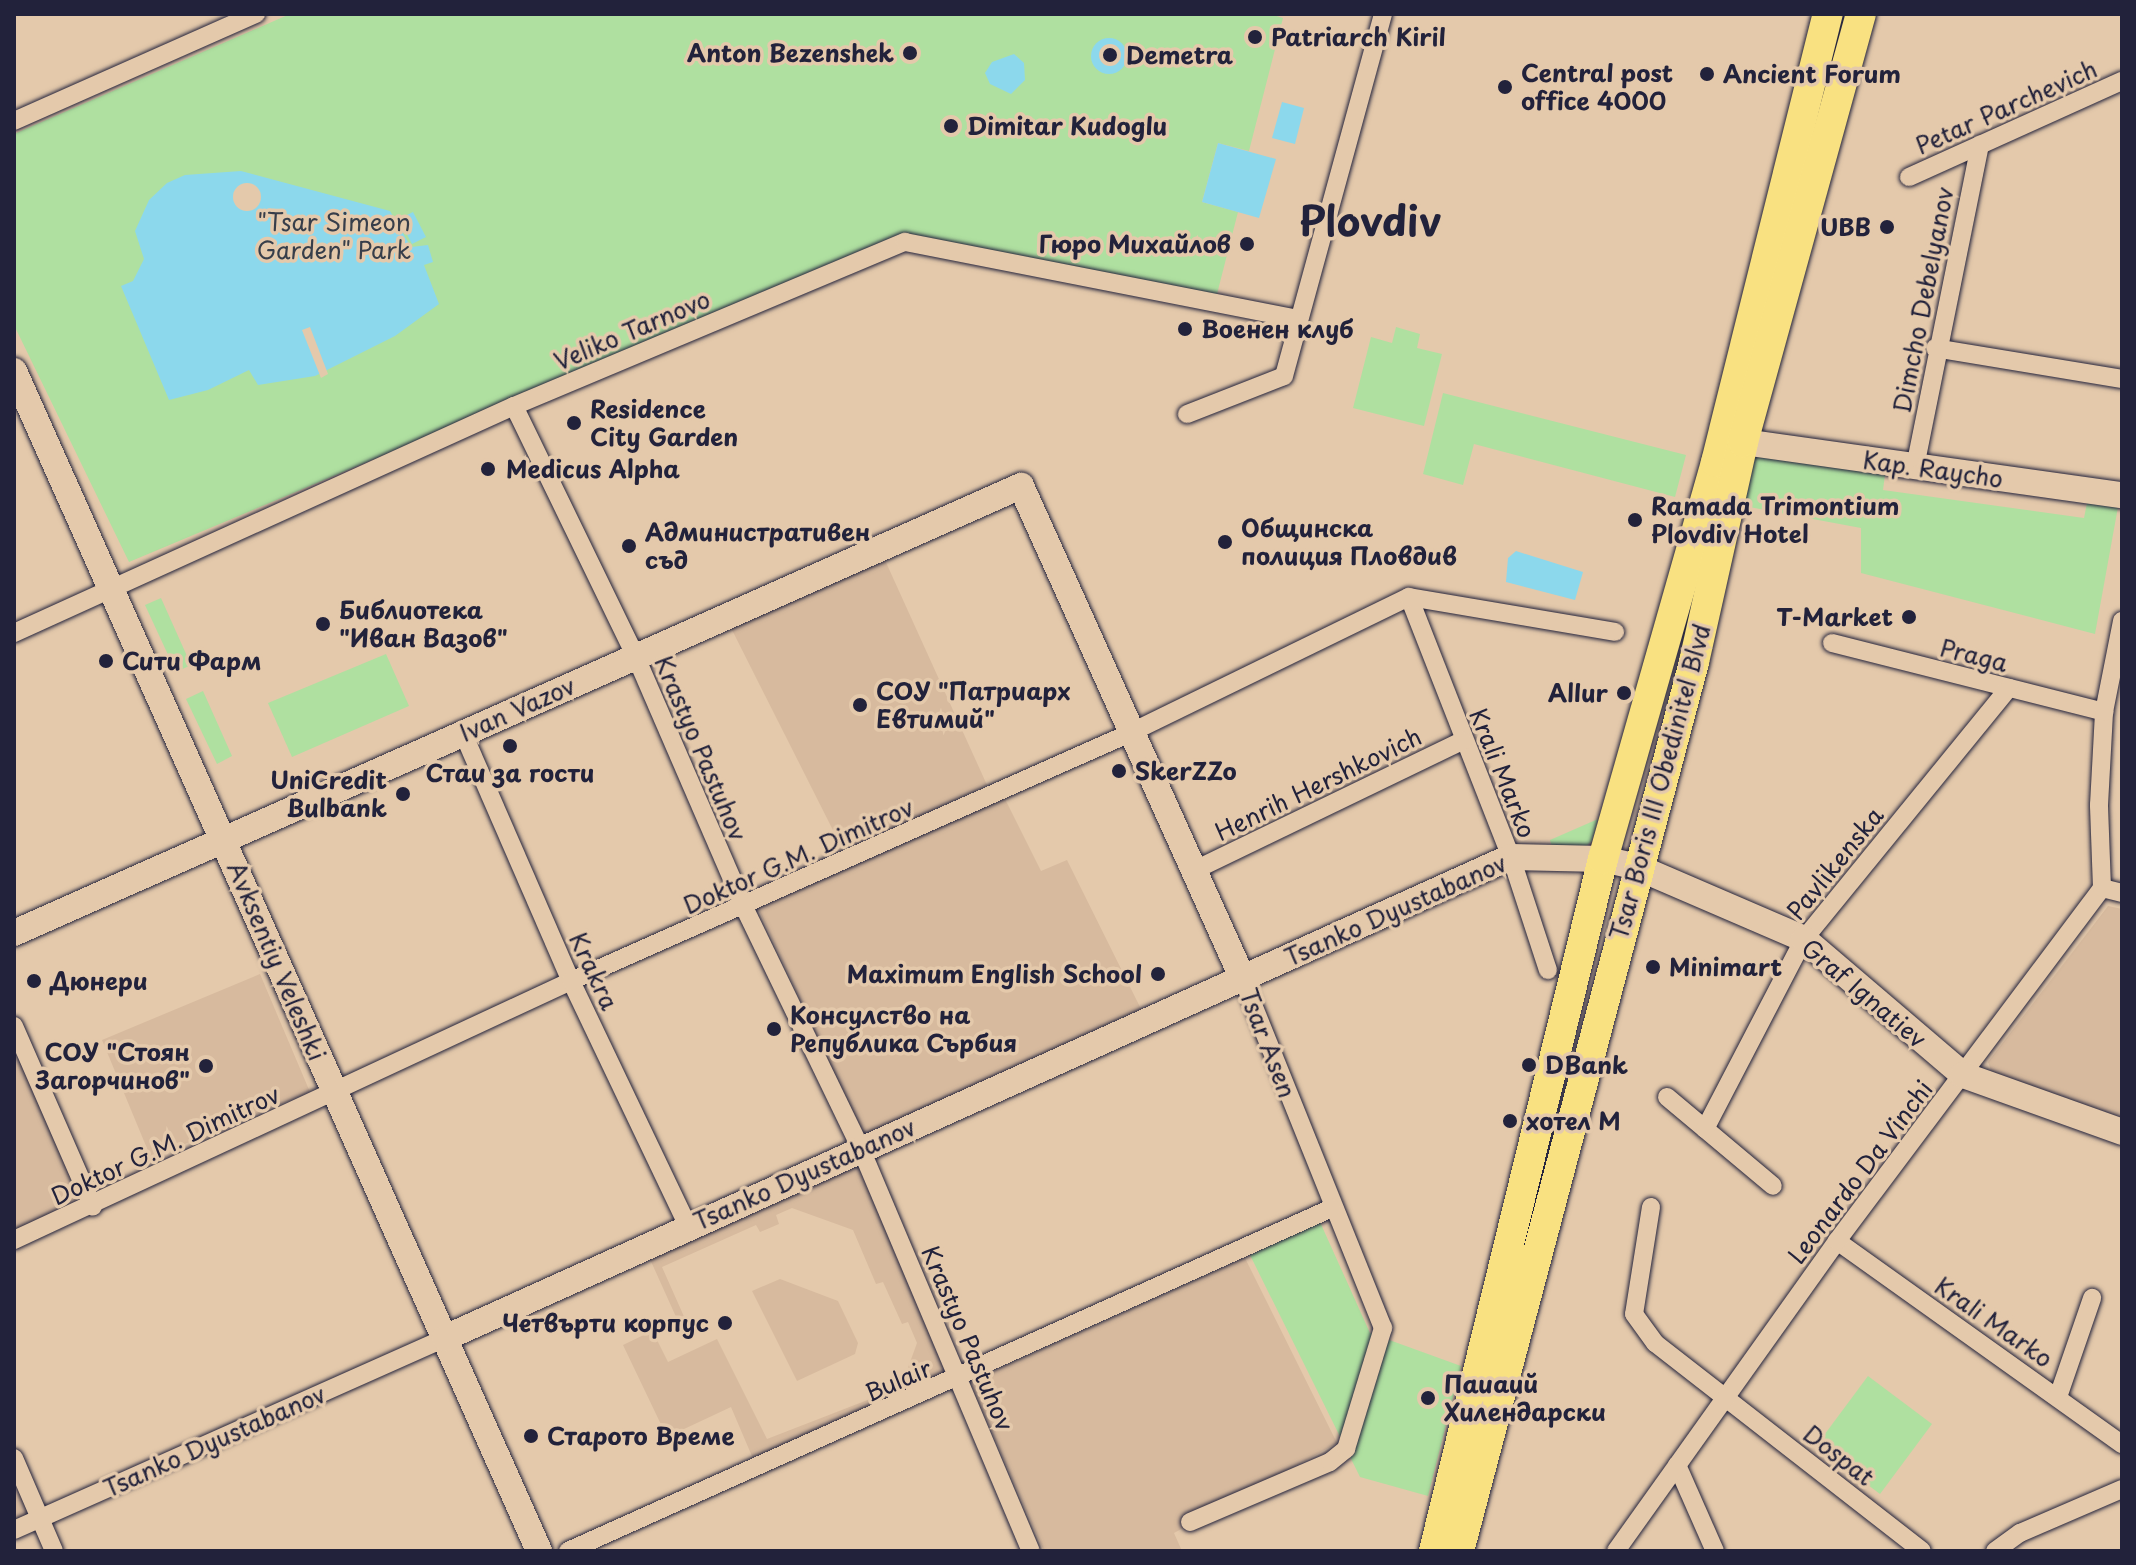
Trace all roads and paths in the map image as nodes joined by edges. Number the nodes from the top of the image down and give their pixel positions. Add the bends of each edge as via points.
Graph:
1 (256, 14) edge
2 (1383, 14) edge
3 (1828, 14) edge
4 (1861, 14) edge
5 (2122, 81) edge
6 (14, 121) edge
7 (1980, 144) junction
8 (1909, 177) dead end
9 (1299, 319) junction
10 (1935, 348) junction
11 (14, 371) edge
12 (2122, 379) edge
13 (514, 406) junction
14 (1187, 414) dead end
15 (1743, 442) junction
16 (1915, 467) junction
17 (1021, 486) joint
18 (2122, 495) edge
19 (111, 589) junction
20 (1409, 597) junction
21 (2122, 621) edge
22 (1615, 632) dead end
23 (14, 633) edge
24 (1832, 643) dead end
25 (636, 657) junction
26 (2009, 688) junction
27 (2104, 712) junction
28 (463, 733) junction
29 (1130, 733) junction
30 (1462, 741) junction
31 (224, 837) junction
32 (1511, 857) junction
33 (1603, 859) junction
34 (1637, 867) junction
35 (1195, 870) junction
36 (2102, 888) junction
37 (2122, 893) edge
38 (744, 907) junction
39 (14, 933) edge
40 (1804, 939) junction
41 (1548, 970) dead end
42 (1242, 977) junction
43 (571, 981) junction
44 (14, 1026) edge
45 (1963, 1075) junction
46 (334, 1094) junction
47 (1667, 1097) dead end
48 (1705, 1129) junction
49 (2122, 1132) edge
50 (861, 1149) junction
51 (1773, 1186) dead end
52 (93, 1207) junction
53 (1651, 1207) dead end
54 (1332, 1208) junction
55 (688, 1226) junction
56 (14, 1240) edge
57 (1837, 1241) junction
58 (2092, 1298) dead end
59 (445, 1338) junction
60 (960, 1378) junction
61 (1726, 1397) junction
62 (2058, 1397) junction
63 (2122, 1444) edge
64 (14, 1458) edge
65 (1677, 1465) junction
66 (2122, 1489) edge
67 (41, 1518) junction
68 (1190, 1522) dead end
69 (14, 1530) edge
70 (54, 1551) edge
71 (539, 1551) edge
72 (568, 1551) edge
73 (1031, 1551) edge
74 (1434, 1551) edge
75 (1459, 1551) edge
76 (1616, 1551) edge
77 (1715, 1551) edge
78 (1922, 1551) edge
79 (1995, 1551) edge

1 - 6 street
2 - 9 street
3 - 33 main road, Tsar Boris III Obedinitel Blvd via 1704,508
4 - 15 main road, Tsar Boris III Obedinitel Blvd
5 - 7 street, Petar Parchevich
7 - 8 street, Petar Parchevich
7 - 10 street, Dimcho Debelyanov
9 - 13 street, Veliko Tarnovo via 905,242
9 - 14 street via 1284,376
10 - 12 street
10 - 16 street, Dimcho Debelyanov
11 - 19 street, Avksentiy Veleshki
13 - 19 street, Veliko Tarnovo
13 - 25 street, Krastyo Pastuhov
15 - 16 street, Kap. Raycho
15 - 34 main road, Tsar Boris III Obedinitel Blvd via 1694,662
16 - 18 street, Kap. Raycho
17 - 25 street, Ivan Vazov
17 - 29 street, Tsar Asen
19 - 23 street, Veliko Tarnovo
19 - 31 street, Avksentiy Veleshki
20 - 22 street
20 - 29 street, Doktor G.M. Dimitrov
20 - 30 street, Krali Marko
21 - 27 street
24 - 26 street, Praga
25 - 28 street, Ivan Vazov
25 - 38 street, Krastyo Pastuhov
26 - 27 street, Praga
26 - 40 street, Pavlikenska
27 - 36 street
28 - 31 street, Ivan Vazov
28 - 43 street, Krakra
29 - 35 street, Tsar Asen
29 - 38 street, Doktor G.M. Dimitrov
30 - 32 street, Krali Marko
30 - 35 street, Henrih Hershkovich
31 - 39 street, Ivan Vazov
31 - 46 street, Avksentiy Veleshki
32 - 33 street, Tsanko Dyustabanov
32 - 41 street, Krali Marko
32 - 42 street, Tsanko Dyustabanov
33 - 34 street, Graf Ignatiev
33 - 74 main road, Tsar Boris III Obedinitel Blvd
34 - 40 street, Graf Ignatiev
34 - 75 main road, Tsar Boris III Obedinitel Blvd
35 - 42 street, Tsar Asen
36 - 37 street
36 - 45 street, Leonardo Da Vinchi
38 - 43 street, Doktor G.M. Dimitrov
38 - 50 street, Krastyo Pastuhov
40 - 45 street, Graf Ignatiev
40 - 48 street, Pavlikenska
42 - 50 street, Tsanko Dyustabanov
42 - 54 street, Tsar Asen
43 - 46 street, Doktor G.M. Dimitrov
43 - 55 street, Krakra
44 - 52 street
45 - 49 street, Graf Ignatiev
45 - 57 street, Leonardo Da Vinchi
46 - 52 street, Doktor G.M. Dimitrov
46 - 59 street, Avksentiy Veleshki
47 - 48 street
48 - 51 street
50 - 55 street, Tsanko Dyustabanov
50 - 60 street, Krastyo Pastuhov
52 - 56 street, Doktor G.M. Dimitrov
53 - 61 street, Dospat via 1634,1314 1655,1343
54 - 60 street, Bulair
54 - 68 street, Tsar Asen via 1383,1328 1351,1441 1330,1462
55 - 59 street, Tsanko Dyustabanov
57 - 61 street, Leonardo Da Vinchi
57 - 62 street, Krali Marko
58 - 62 street
59 - 67 street, Tsanko Dyustabanov
59 - 71 street, Avksentiy Veleshki
60 - 72 street, Bulair
60 - 73 street, Krastyo Pastuhov
61 - 65 street, Leonardo Da Vinchi
61 - 78 street, Dospat
62 - 63 street, Krali Marko
64 - 67 street
65 - 76 street, Leonardo Da Vinchi
65 - 77 street
66 - 79 street via 2020,1533
67 - 69 street, Tsanko Dyustabanov
67 - 70 street

